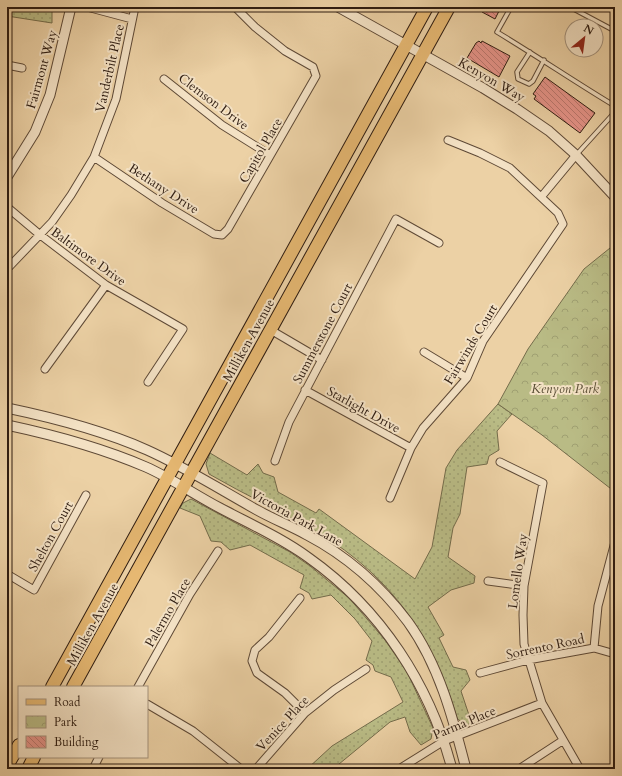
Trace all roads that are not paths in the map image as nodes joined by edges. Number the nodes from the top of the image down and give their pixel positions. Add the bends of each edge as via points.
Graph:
1 (71, 7) edge
2 (87, 7) edge
3 (135, 7) edge
4 (236, 7) edge
5 (338, 7) edge
6 (427, 7) edge
7 (449, 7) edge
8 (511, 7) edge
9 (570, 7) edge
10 (132, 19) junction
11 (615, 31) edge
12 (405, 46) junction
13 (530, 52) junction
14 (422, 55) junction
15 (544, 60) junction
16 (7, 65) edge
17 (22, 68) dead end
18 (164, 79) dead end
19 (615, 106) edge
20 (615, 112) edge
21 (448, 140) dead end
22 (270, 155) junction
23 (576, 155) junction
24 (94, 157) junction
25 (7, 176) edge
26 (542, 196) junction
27 (615, 197) edge
28 (7, 207) edge
29 (39, 234) junction
30 (222, 235) joint
31 (439, 243) dead end
32 (7, 269) edge
33 (106, 285) junction
34 (270, 330) junction
35 (424, 352) dead end
36 (322, 360) junction
37 (45, 370) dead end
38 (467, 378) junction
39 (148, 382) dead end
40 (305, 390) junction
41 (7, 408) edge
42 (7, 425) edge
43 (411, 448) junction
44 (275, 461) dead end
45 (500, 462) dead end
46 (175, 465) junction
47 (192, 474) junction
48 (168, 479) junction
49 (184, 488) junction
50 (86, 495) dead end
51 (390, 498) dead end
52 (615, 542) edge
53 (218, 551) dead end
54 (7, 574) edge
55 (488, 581) dead end
56 (524, 586) junction
57 (300, 598) dead end
58 (594, 648) junction
59 (615, 654) edge
60 (528, 660) junction
61 (366, 669) dead end
62 (480, 673) dead end
63 (53, 686) edge
64 (74, 686) edge
65 (139, 686) edge
66 (542, 703) junction
67 (148, 705) edge
68 (305, 713) junction
69 (458, 736) junction
70 (444, 741) junction
71 (562, 741) junction
72 (18, 747) edge
73 (34, 758) edge
74 (98, 758) edge
75 (7, 766) edge
76 (28, 769) edge
77 (93, 769) edge
78 (241, 769) edge
79 (256, 769) edge
80 (399, 769) edge
81 (452, 769) edge
82 (466, 769) edge
83 (519, 769) edge
84 (580, 769) edge

1 - 25 street, Fairmont Way via 50,95 35,132
2 - 10 street
3 - 10 street, Vanderbilt Place
4 - 22 street, Capitol Place via 255,27 285,51 313,67 316,76
5 - 12 street, Kenyon Way
6 - 12 main road, Milliken Avenue
7 - 14 main road, Milliken Avenue
8 - 13 lane via 497,32
9 - 11 lane
10 - 24 street, Vanderbilt Place via 116,99
12 - 14 street, Kenyon Way
12 - 46 main road, Milliken Avenue
13 - 15 lane
13 - 15 lane via 517,72 518,79 529,84 534,81
14 - 23 street, Kenyon Way via 517,109 549,131
14 - 34 main road, Milliken Avenue
15 - 19 lane via 574,82
16 - 17 street
18 - 22 street, Clemson Drive via 222,125
20 - 23 lane
21 - 26 street via 510,168
22 - 30 street, Capitol Place via 233,222
23 - 26 street
23 - 27 street, Kenyon Way
24 - 29 street, Vanderbilt Place via 52,222
24 - 30 street, Bethany Drive via 169,207 214,234
26 - 38 street, Fairwinds Court via 558,213 563,224 483,341
28 - 29 street, Baltimore Drive
29 - 32 street, Vanderbilt Place
29 - 33 street, Baltimore Drive
31 - 36 street, Summerstone Court via 396,219
33 - 37 street
33 - 39 street, Baltimore Drive via 183,329
34 - 36 street
34 - 47 main road, Milliken Avenue
35 - 38 street
36 - 40 street, Summerstone Court
38 - 43 street, Fairwinds Court via 423,428
40 - 43 street, Starlight Drive
40 - 44 street, Summerstone Court via 288,422
41 - 46 street, Victoria Park Lane via 94,430 147,450
42 - 48 street via 106,452 147,467
43 - 51 street, Fairwinds Court
45 - 56 street, Lomello Way via 543,483
46 - 47 street, Victoria Park Lane
46 - 48 main road, Milliken Avenue
47 - 49 main road, Milliken Avenue
47 - 69 street, Victoria Park Lane via 308,535 361,571 408,622 443,689
48 - 49 street
48 - 63 main road, Milliken Avenue
49 - 64 main road, Milliken Avenue
49 - 70 street via 289,545 323,568 343,586 383,628 402,654 425,694
50 - 54 street, Shelton Court via 34,590
52 - 58 street via 598,606
53 - 65 street, Palermo Place via 190,594
55 - 56 street
56 - 60 street, Lomello Way via 524,644
57 - 68 street via 273,633 255,650 252,661 257,673 285,693
58 - 59 street, Sorrento Road
58 - 60 street, Sorrento Road
60 - 62 street, Sorrento Road
60 - 66 street, Lomello Way
61 - 68 street, Venice Place
66 - 69 street, Parma Place
66 - 71 street, Lomello Way
67 - 78 street via 194,731
68 - 79 street, Venice Place
69 - 70 street, Parma Place
69 - 82 street, Victoria Park Lane
70 - 80 street, Parma Place
70 - 81 street
71 - 83 street
71 - 84 street, Lomello Way
72 - 75 main road
73 - 76 main road
74 - 77 street

